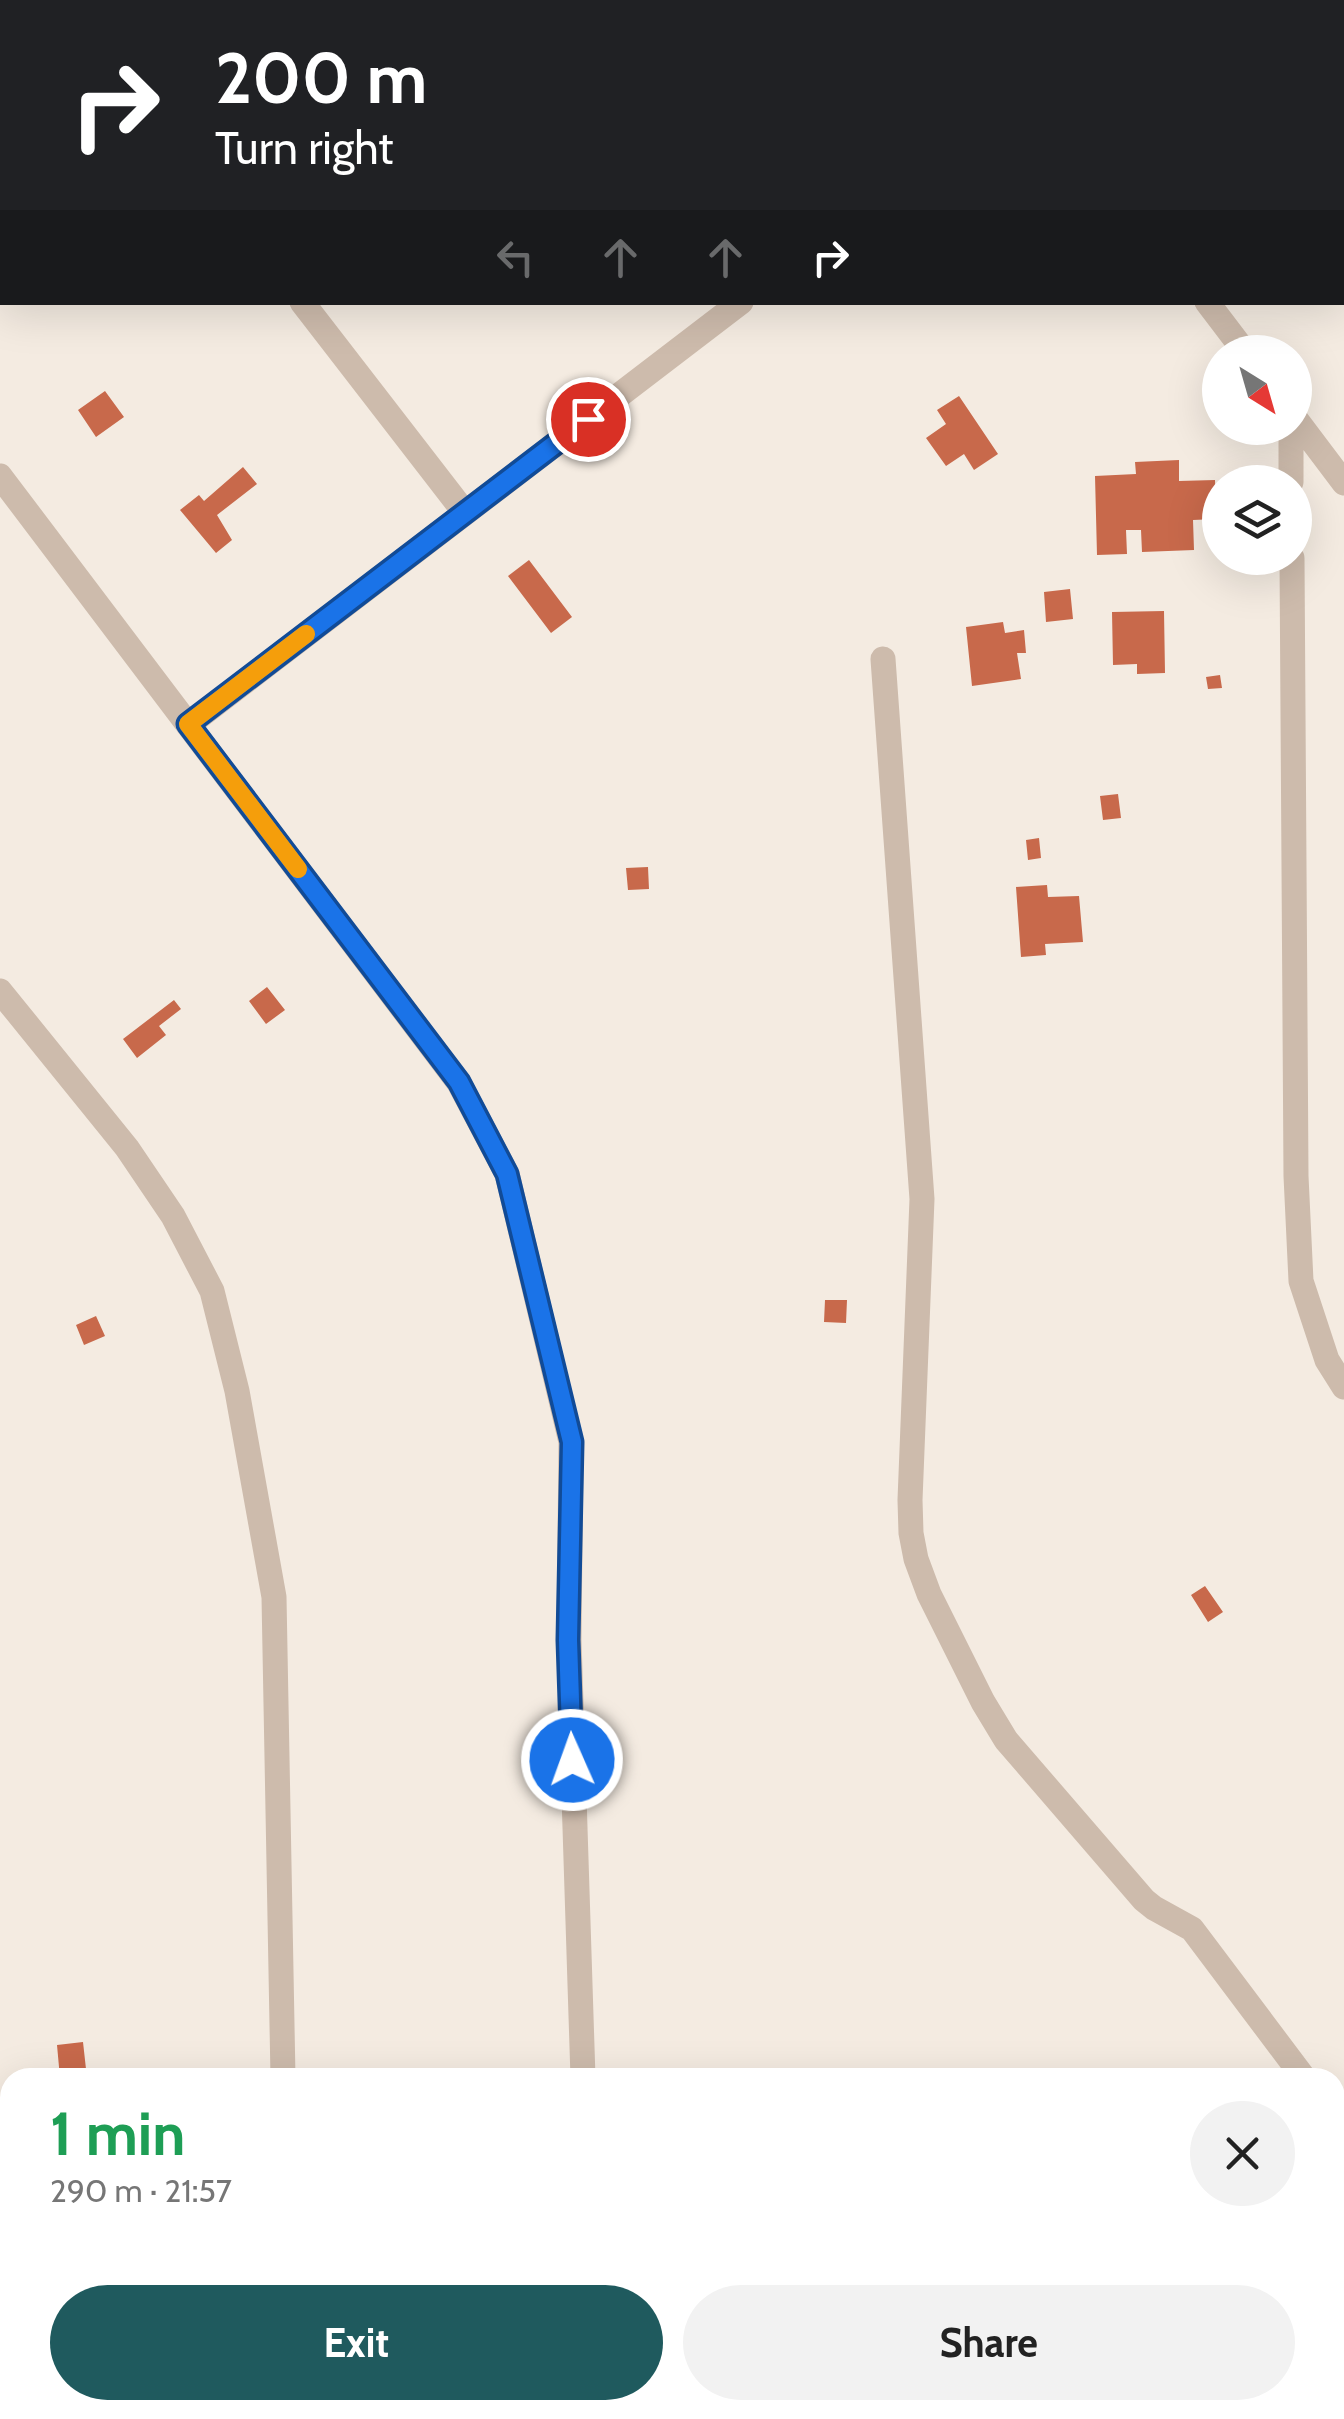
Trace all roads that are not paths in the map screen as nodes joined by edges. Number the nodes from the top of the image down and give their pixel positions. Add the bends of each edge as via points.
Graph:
1 (304, 305) edge
2 (737, 305) edge
3 (1209, 305) edge
4 (1232, 335) edge
5 (1312, 441) edge
6 (0, 476) edge
7 (1344, 483) edge
8 (465, 513) junction
9 (1292, 575) edge
10 (884, 660) dead end
11 (188, 724) junction
12 (0, 991) edge
13 (1344, 1387) edge
14 (283, 2068) edge
15 (583, 2068) edge
16 (1296, 2068) edge

1 - 8 street
2 - 8 street
3 - 4 street
5 - 7 street
6 - 11 street
8 - 11 street
9 - 13 street via 1300,1281
10 - 16 street via 922,1198 910,1500 916,1558 1006,1740 1144,1900 1192,1929
11 - 15 street via 459,1082 507,1174 572,1442 568,1640
12 - 14 street via 126,1148 173,1216 212,1292 274,1597

